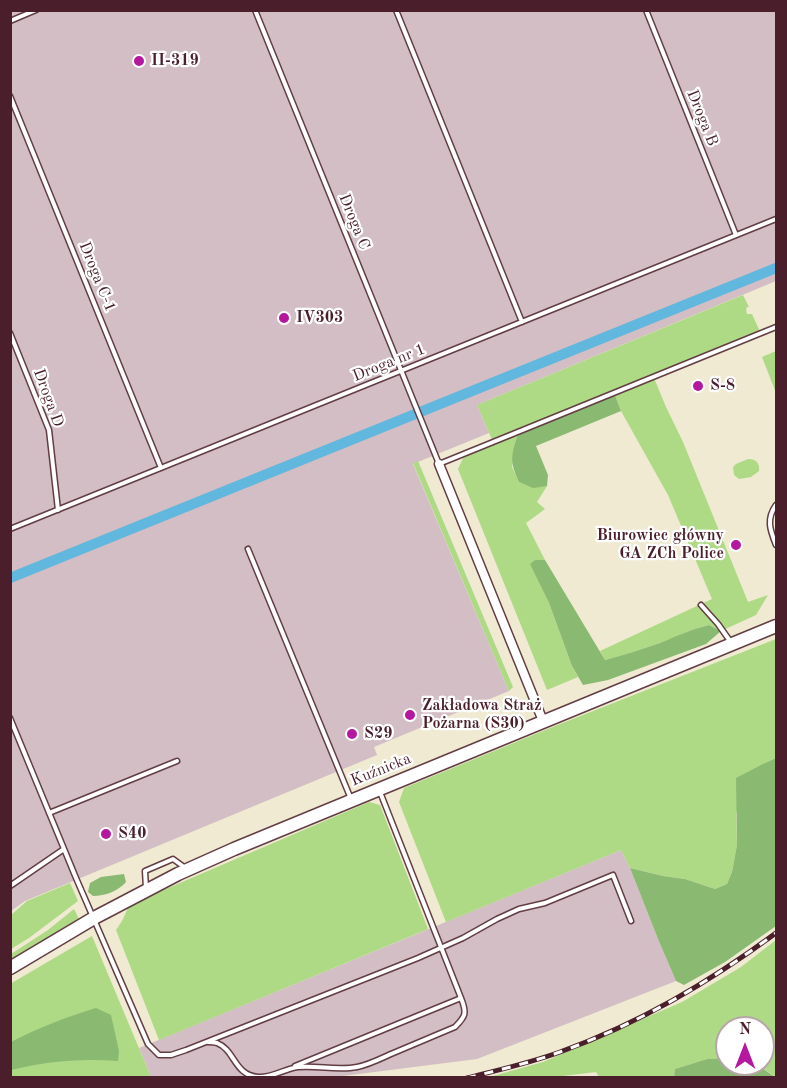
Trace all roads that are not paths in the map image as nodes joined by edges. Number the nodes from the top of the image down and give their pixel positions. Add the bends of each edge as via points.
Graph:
1 (36, 10) edge
2 (255, 10) edge
3 (396, 10) edge
4 (646, 10) edge
5 (10, 21) edge
6 (10, 96) edge
7 (777, 219) edge
8 (736, 235) junction
9 (522, 322) junction
10 (777, 327) edge
11 (10, 333) edge
12 (401, 371) junction
13 (439, 464) junction
14 (161, 468) junction
15 (777, 505) edge
16 (58, 510) junction
17 (10, 529) edge
18 (777, 545) edge
19 (248, 549) dead end
20 (701, 604) dead end
21 (777, 626) edge
22 (732, 644) junction
23 (10, 718) edge
24 (543, 721) junction
25 (177, 761) dead end
26 (379, 789) junction
27 (351, 800) junction
28 (49, 813) junction
29 (64, 849) junction
30 (188, 870) junction
31 (10, 886) edge
32 (146, 891) junction
33 (94, 918) junction
34 (631, 921) dead end
35 (441, 947) junction
36 (10, 968) edge
37 (461, 998) junction
38 (207, 1041) junction
39 (289, 1068) junction

1 - 5 lane
2 - 12 lane, Droga C
3 - 9 lane
4 - 8 lane, Droga B
6 - 14 lane, Droga C-1
7 - 8 lane, Droga nr 1
8 - 9 lane, Droga nr 1
9 - 12 lane, Droga nr 1
10 - 13 lane
11 - 16 lane, Droga D via 49,430
12 - 13 lane, Droga C
12 - 14 lane, Droga nr 1
13 - 24 street
14 - 16 lane, Droga nr 1
15 - 18 lane via 769,523
16 - 17 lane, Droga nr 1
19 - 27 lane
20 - 22 lane
21 - 22 street, Kuźnicka
22 - 24 street, Kuźnicka
23 - 28 lane
24 - 26 street, Kuźnicka
25 - 28 lane
26 - 27 street, Kuźnicka
26 - 35 lane
27 - 30 street, Kuźnicka
28 - 29 lane
29 - 31 lane
29 - 33 lane
30 - 32 street, Kuźnicka
30 - 32 lane via 173,859 145,871
32 - 33 street, Kuźnicka
33 - 36 street, Kuźnicka
33 - 38 lane via 148,1044 159,1055 171,1055
34 - 35 lane via 613,875 545,903 519,909
35 - 37 lane
35 - 38 lane
37 - 39 lane
37 - 39 lane via 464,1019 455,1027 384,1058 360,1067
38 - 39 lane via 219,1043 248,1074 273,1075

